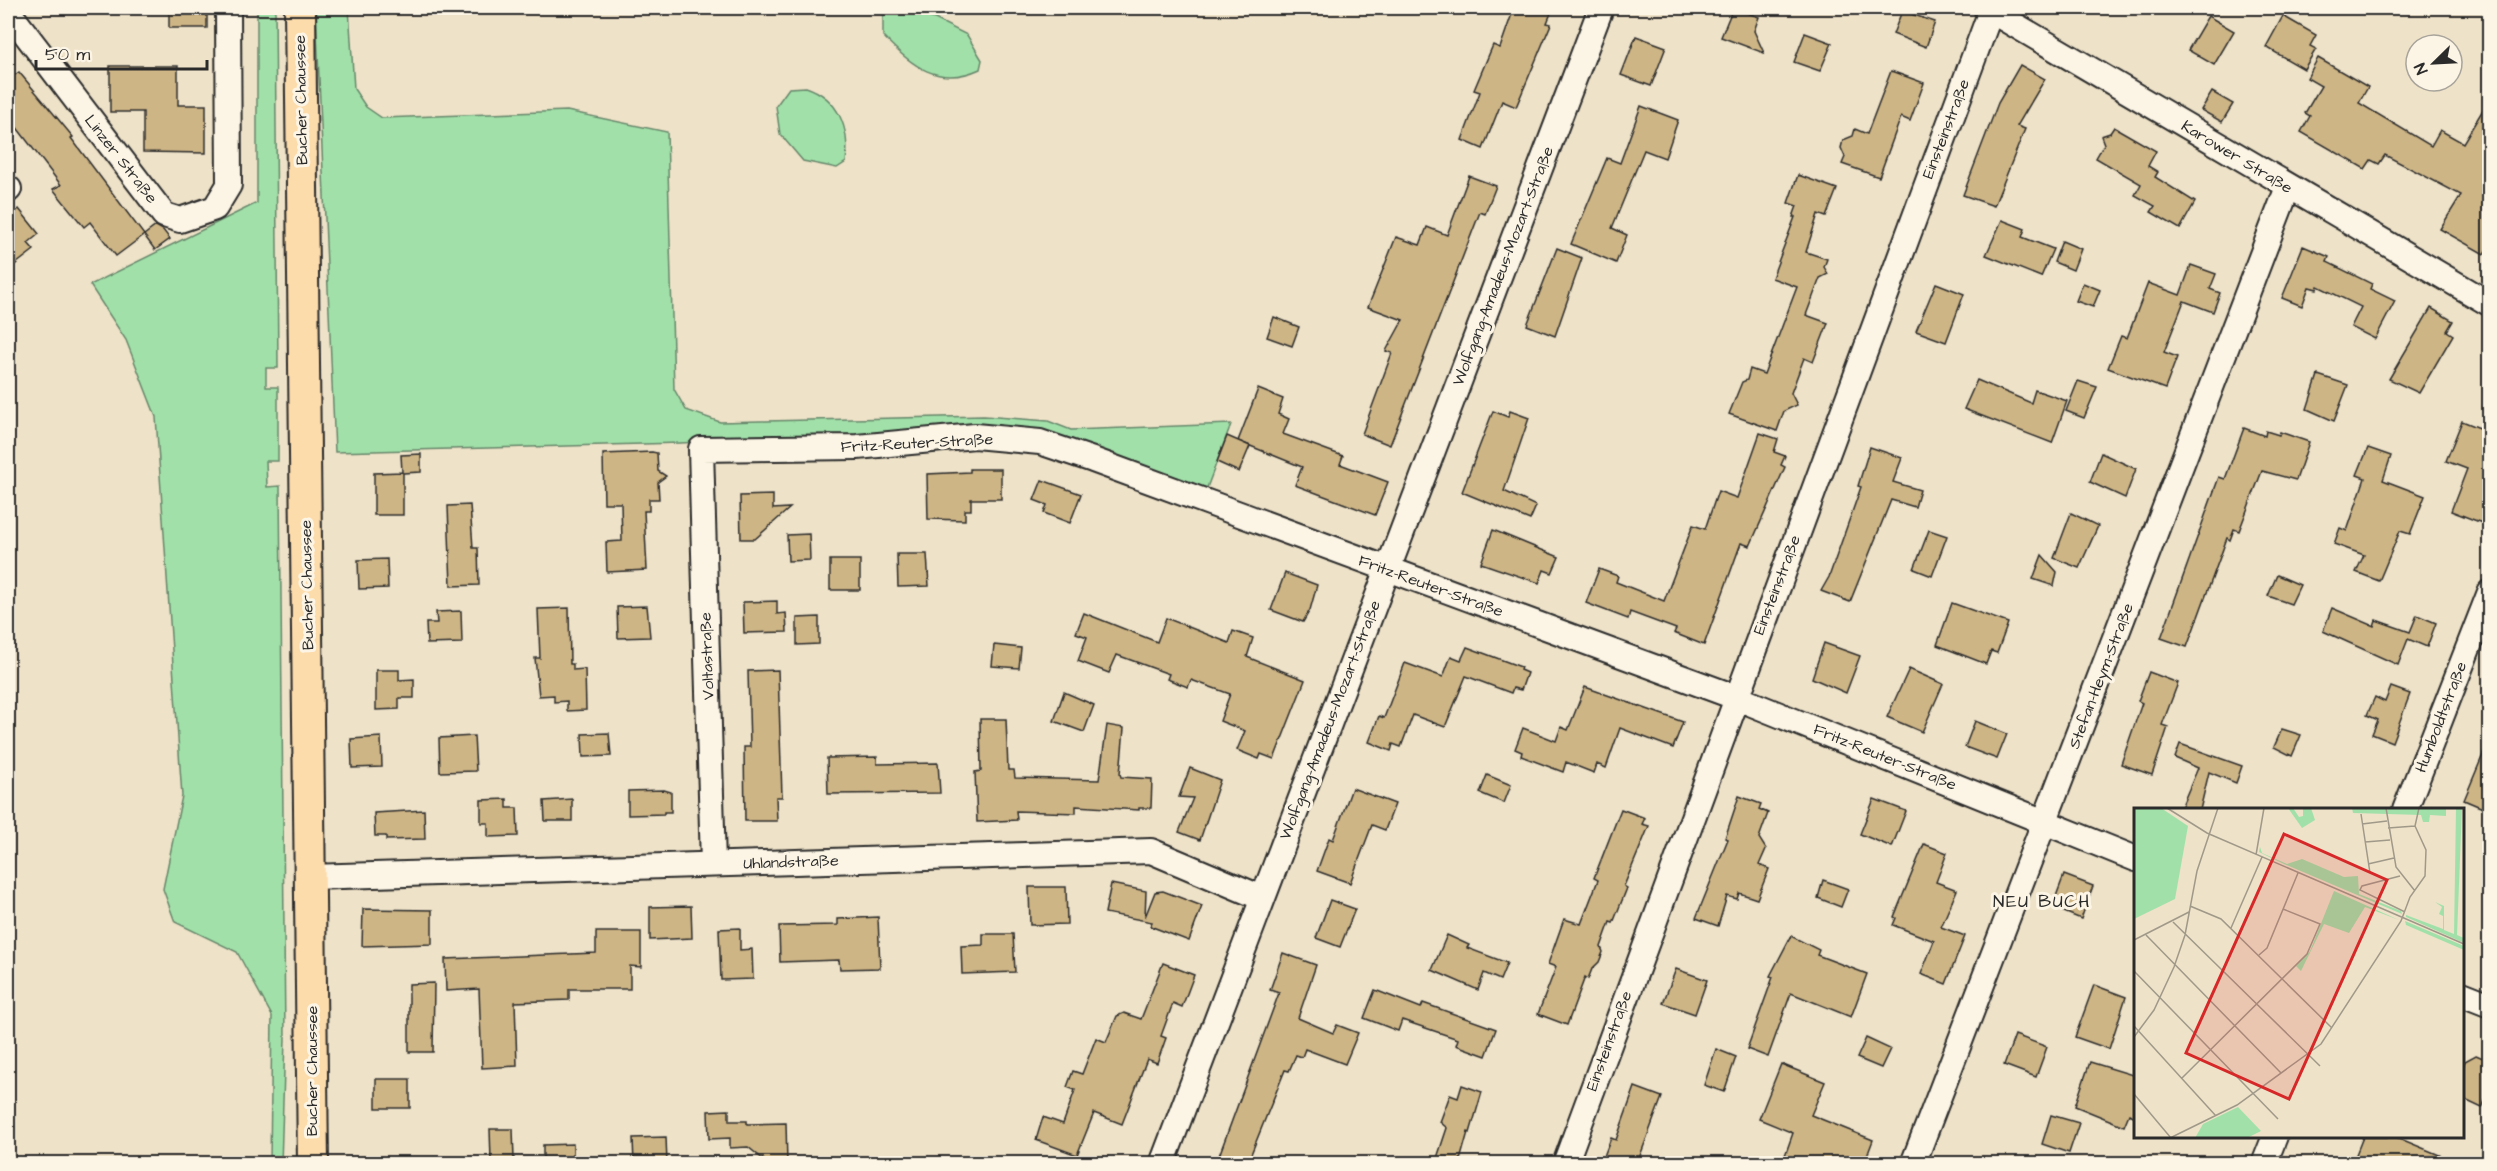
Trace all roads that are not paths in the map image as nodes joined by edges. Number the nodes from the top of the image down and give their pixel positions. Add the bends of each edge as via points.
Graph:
1 (228, 8) edge
2 (300, 8) edge
3 (1601, 8) edge
4 (1989, 8) edge
5 (8, 11) edge
6 (2288, 187) junction
7 (2490, 304) edge
8 (701, 449) joint
9 (1387, 570) junction
10 (2490, 592) edge
11 (1736, 697) junction
12 (2406, 808) edge
13 (2045, 821) junction
14 (2134, 858) edge
15 (713, 864) junction
16 (310, 877) junction
17 (1262, 898) junction
18 (2464, 994) edge
19 (2490, 1005) edge
20 (2275, 1138) edge
21 (313, 1164) edge
22 (1162, 1164) edge
23 (1565, 1164) edge
24 (1913, 1164) edge
25 (2264, 1164) edge

1 - 5 street, Linzer Straße via 230,185 215,208 180,220 164,215
2 - 16 main road, Bucher Chaussee
3 - 9 street, Wolfgang-Amadeus-Mozart-Straße
4 - 6 street, Karower Straße
4 - 11 street, Einsteinstraße
6 - 7 street, Karower Straße
6 - 13 street, Stefan-Heym-Straße
8 - 9 street, Fritz-Reuter-Straße via 857,447 975,436 1040,442
8 - 15 street, Voltastraße
9 - 11 street, Fritz-Reuter-Straße
9 - 17 street, Wolfgang-Amadeus-Mozart-Straße
10 - 12 street, Humboldtstraße
11 - 13 street, Fritz-Reuter-Straße
11 - 23 street, Einsteinstraße
13 - 14 street, Fritz-Reuter-Straße
13 - 24 street, Stefan-Heym-Straße
15 - 16 street, Uhlandstraße
15 - 17 street, Uhlandstraße via 1151,850
16 - 21 main road, Bucher Chaussee
17 - 22 street, Wolfgang-Amadeus-Mozart-Straße
18 - 19 street
20 - 25 street

